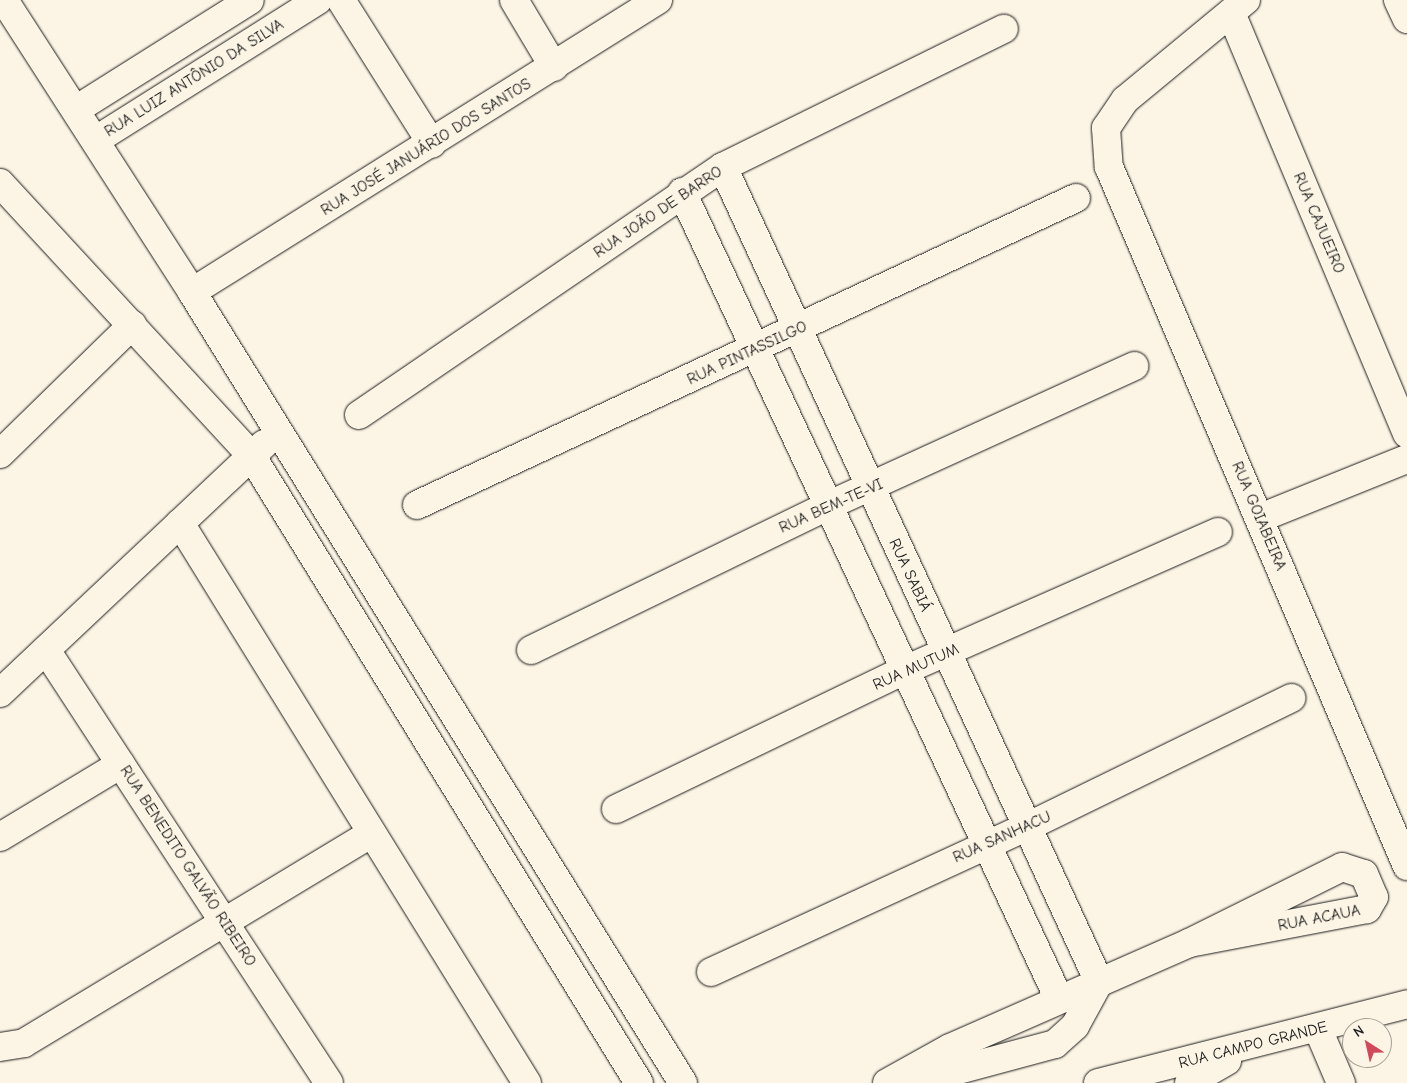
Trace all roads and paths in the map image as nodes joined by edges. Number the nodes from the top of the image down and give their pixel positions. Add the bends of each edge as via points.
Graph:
1 (4, 0) edge
2 (250, 0) edge
3 (318, 0) edge
4 (341, 0) edge
5 (514, 0) edge
6 (658, 0) edge
7 (1398, 0) edge
8 (1239, 6) edge
9 (1407, 19) edge
10 (1004, 29) dead end
11 (554, 67) junction
12 (76, 109) junction
13 (96, 140) junction
14 (432, 144) junction
15 (723, 167) junction
16 (682, 192) junction
17 (3, 193) edge
18 (1076, 198) dead end
19 (192, 292) junction
20 (132, 325) junction
21 (797, 330) junction
22 (754, 351) junction
23 (1134, 366) dead end
24 (359, 415) dead end
25 (278, 432) junction
26 (1407, 434) edge
27 (0, 454) edge
28 (251, 456) junction
29 (1407, 459) edge
30 (870, 490) junction
31 (417, 505) dead end
32 (825, 507) junction
33 (1260, 518) junction
34 (180, 523) junction
35 (1218, 532) dead end
36 (46, 650) junction
37 (531, 650) dead end
38 (947, 654) junction
39 (905, 670) junction
40 (0, 693) edge
41 (1291, 698) dead end
42 (121, 764) junction
43 (500, 788) junction
44 (471, 809) junction
45 (616, 809) dead end
46 (1029, 826) junction
47 (372, 833) junction
48 (0, 838) edge
49 (987, 843) junction
50 (1407, 866) edge
51 (223, 921) junction
52 (1189, 942) junction
53 (711, 972) dead end
54 (1099, 982) junction
55 (1059, 999) junction
56 (1407, 1004) edge
57 (1318, 1029) junction
58 (1251, 1046) junction
59 (0, 1047) edge
60 (954, 1059) junction
61 (896, 1081) edge
62 (1196, 1081) edge
63 (329, 1083) edge
64 (527, 1083) edge
65 (639, 1083) edge
66 (683, 1083) edge
67 (928, 1083) edge
68 (1098, 1083) edge
69 (1341, 1083) edge

1 - 12 street
2 - 12 street
3 - 13 street, RUA LUIZ ANTÔNIO DA SILVA
4 - 14 street
5 - 11 street
6 - 11 street, RUA JOSÉ JANUÁRIO DOS SANTOS
7 - 9 street
8 - 26 street, RUA CAJUEIRO
8 - 33 street, RUA GOIABEIRA via 1125,100 1106,128 1108,167
10 - 15 street, RUA JOÃO DE BARRO
11 - 14 street, RUA JOSÉ JANUÁRIO DOS SANTOS
12 - 13 street
13 - 19 street
14 - 19 street, RUA JOSÉ JANUÁRIO DOS SANTOS
15 - 16 street, RUA JOÃO DE BARRO
15 - 21 street, RUA SABIÁ
16 - 22 street
16 - 24 street, RUA JOÃO DE BARRO
17 - 20 street
18 - 21 street, RUA PINTASSILGO
19 - 25 street
20 - 27 street
20 - 28 street
21 - 22 street, RUA PINTASSILGO
21 - 30 street, RUA SABIÁ
22 - 31 street, RUA PINTASSILGO
22 - 32 street
23 - 30 street, RUA BEM-TE-VI
25 - 28 street
25 - 43 street
28 - 34 street
28 - 44 street
29 - 33 street
30 - 32 street, RUA BEM-TE-VI
30 - 38 street, RUA SABIÁ
32 - 37 street, RUA BEM-TE-VI
32 - 39 street
33 - 50 street, RUA GOIABEIRA
34 - 36 street
34 - 47 street
35 - 38 street, RUA MUTUM
36 - 40 street
36 - 42 street, RUA BENEDITO GALVÃO RIBEIRO
38 - 39 street, RUA MUTUM
38 - 46 street, RUA SABIÁ
39 - 45 street, RUA MUTUM
39 - 49 street
41 - 46 street, RUA SANHACU
42 - 48 street
42 - 51 street, RUA BENEDITO GALVÃO RIBEIRO
43 - 44 street
43 - 66 street
44 - 65 street
46 - 49 street, RUA SANHACU
46 - 54 street, RUA SABIÁ
47 - 51 street
47 - 64 street
49 - 53 street, RUA SANHACU
49 - 55 street
51 - 59 street via 24,1043
51 - 63 street, RUA BENEDITO GALVÃO RIBEIRO
52 - 52 street, RUA ACAUA via 1367,909 1374,897 1364,874 1342,867
52 - 54 street, RUA ACAUA
54 - 55 street, RUA ACAUA
54 - 60 street via 1075,1026 1055,1044
55 - 60 street, RUA ACAUA
56 - 57 street, RUA CAMPO GRANDE
57 - 58 street, RUA CAMPO GRANDE
57 - 69 street
58 - 62 street
58 - 68 street, RUA CAMPO GRANDE
60 - 61 street, RUA ACAUA
60 - 67 street

